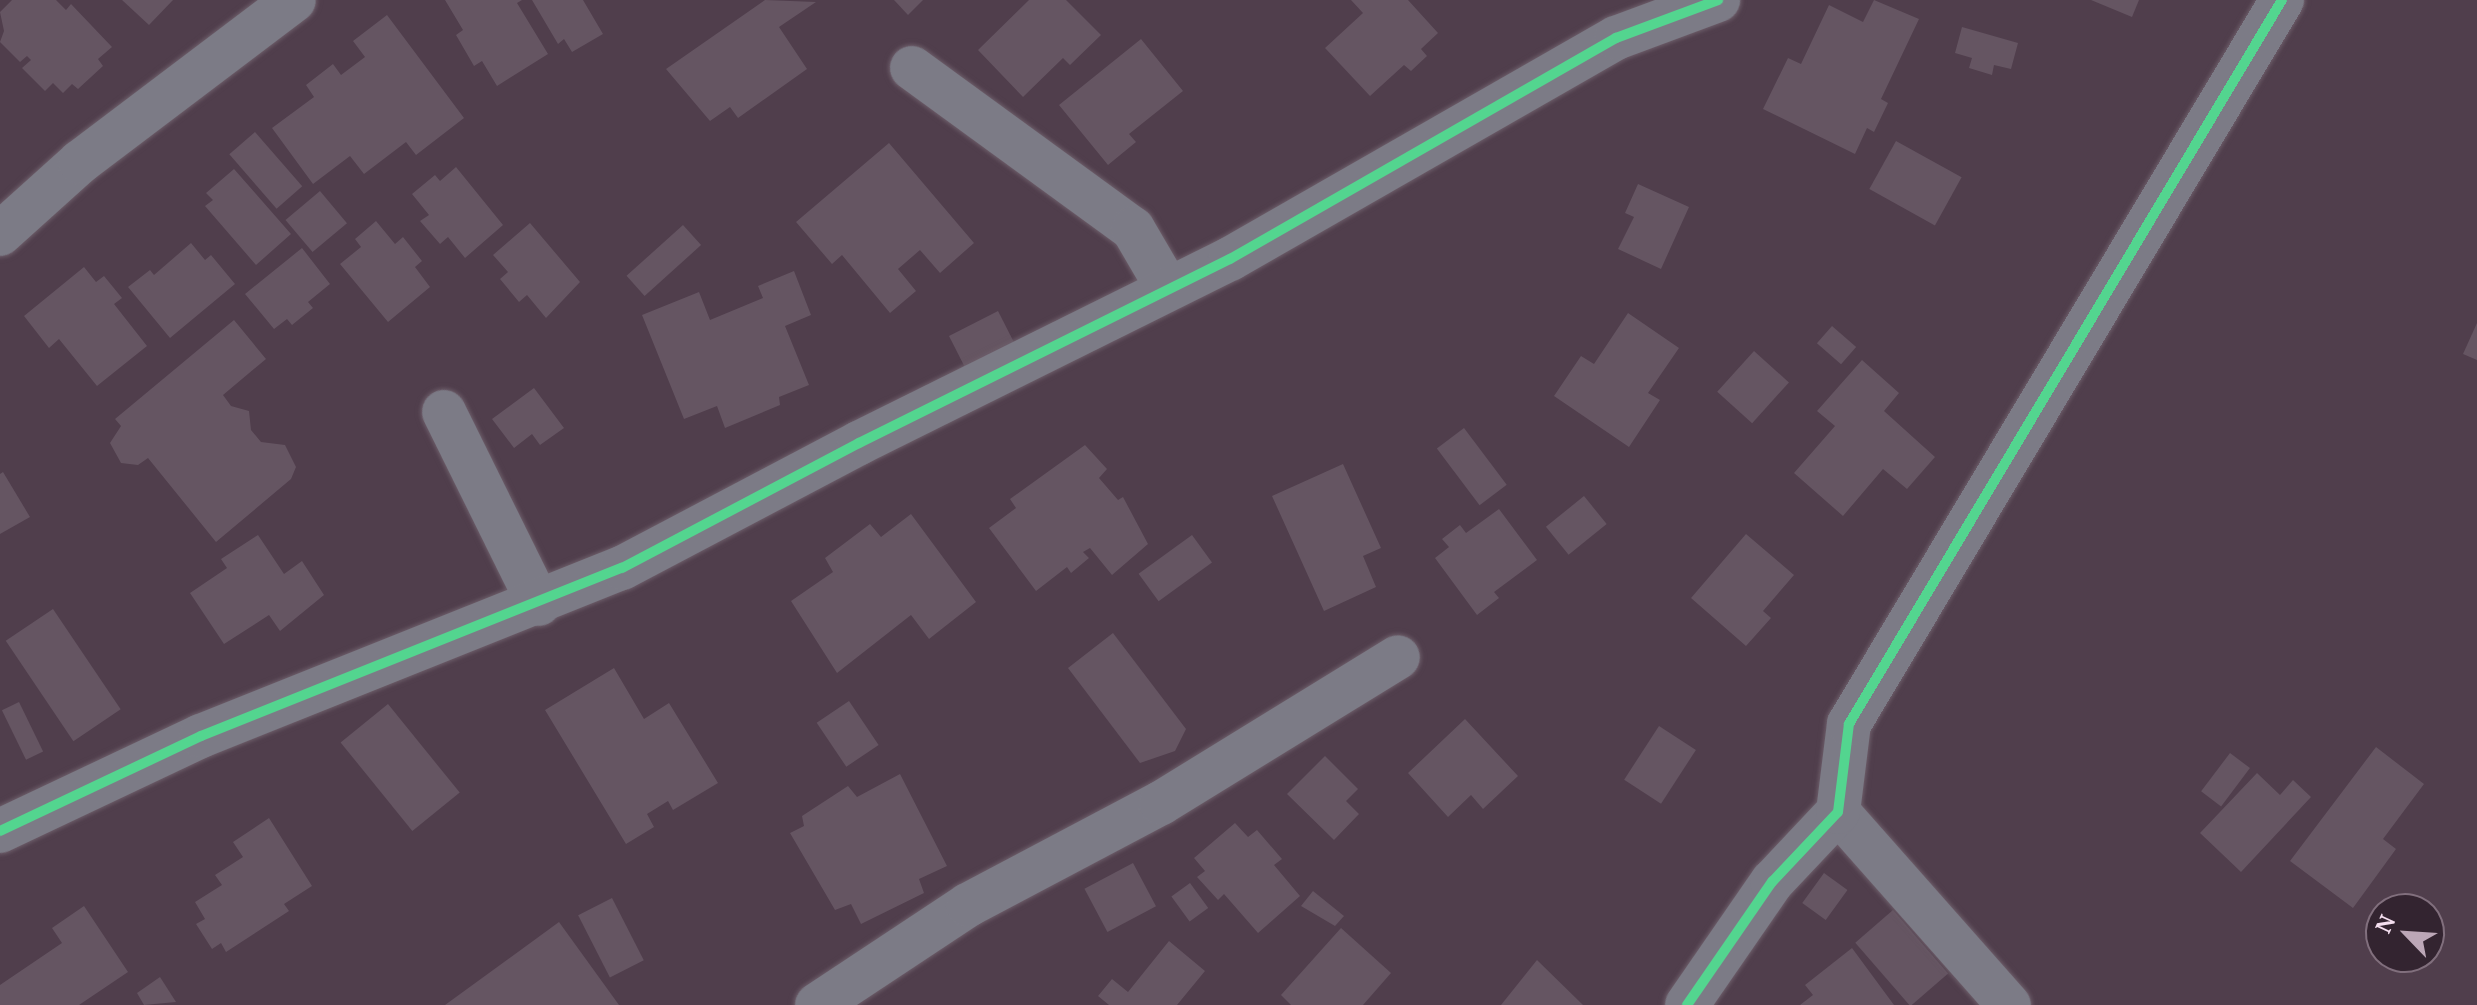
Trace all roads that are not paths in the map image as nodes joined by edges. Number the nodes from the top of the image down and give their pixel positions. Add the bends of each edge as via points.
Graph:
1 (294, 0) edge
2 (1718, 0) edge
3 (2282, 0) edge
4 (912, 68) dead end
5 (0, 234) edge
6 (1168, 289) junction
7 (444, 412) dead end
8 (539, 604) junction
9 (1398, 657) dead end
10 (1838, 812) junction
11 (0, 831) edge
12 (817, 1005) edge
13 (1687, 1005) edge
14 (2009, 1005) edge

1 - 5 street via 92,152
2 - 6 street via 1616,38 1320,211
3 - 10 street via 1849,724
4 - 6 street via 1133,229
6 - 8 street via 622,568
7 - 8 street
8 - 11 street via 201,736
9 - 12 street via 1161,803 968,905
10 - 13 street via 1772,882
10 - 14 street

